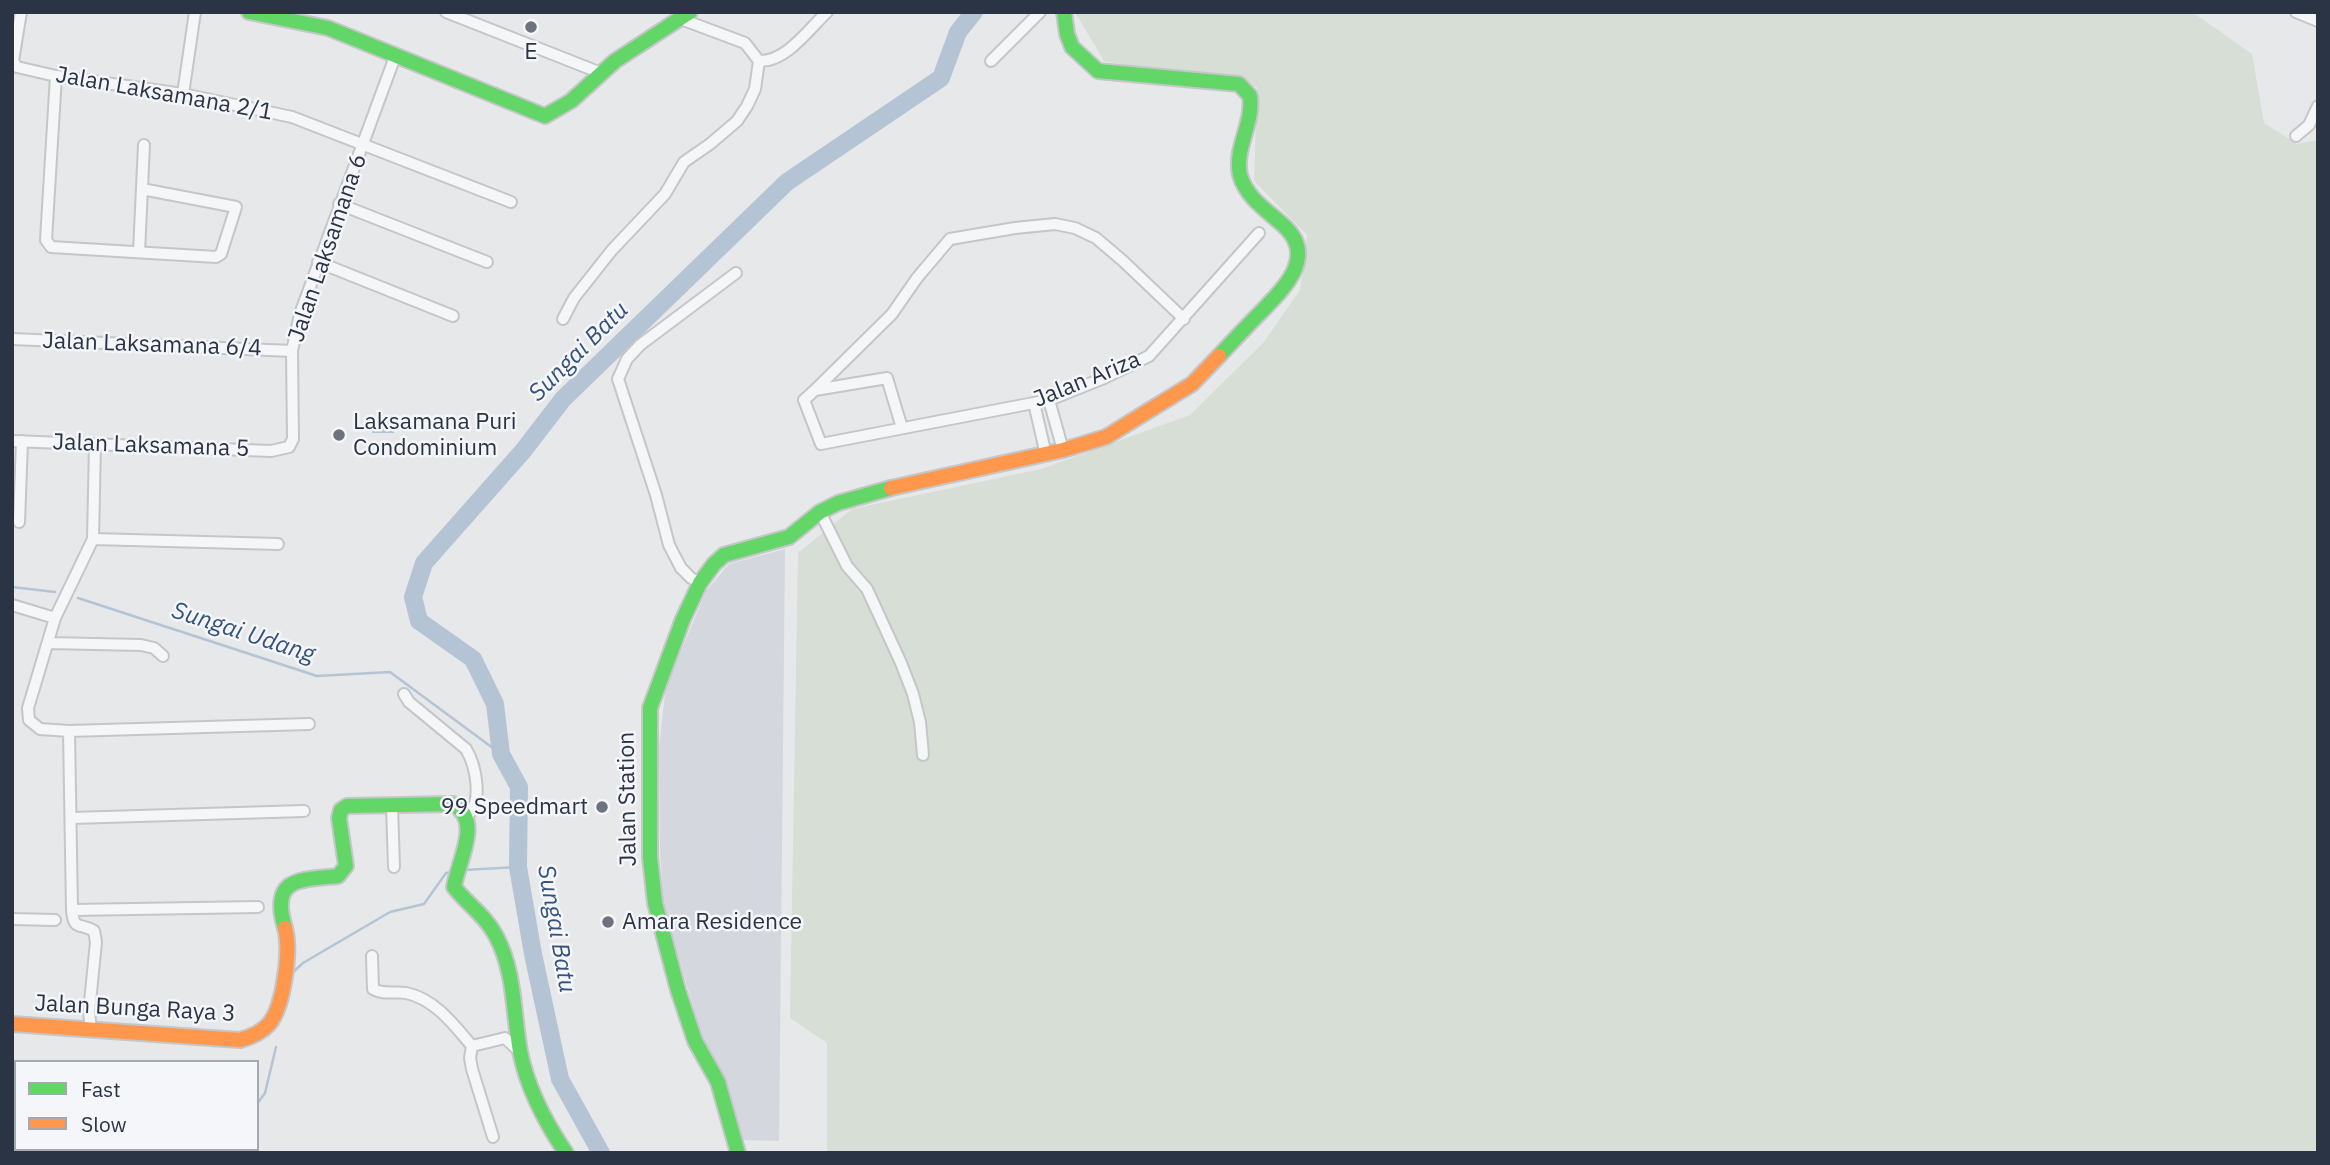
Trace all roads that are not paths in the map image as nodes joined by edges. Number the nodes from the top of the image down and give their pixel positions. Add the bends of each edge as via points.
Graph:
1 (21, 12) edge
2 (195, 12) edge
3 (249, 12) edge
4 (446, 12) edge
5 (827, 12) edge
6 (1040, 12) edge
7 (1064, 12) edge
8 (2296, 12) edge
9 (686, 16) edge
10 (2318, 21) edge
11 (396, 54) junction
12 (759, 61) junction
13 (991, 61) dead end
14 (601, 73) junction
15 (56, 76) junction
16 (183, 94) junction
17 (2318, 106) edge
18 (2296, 136) dead end
19 (363, 144) junction
20 (144, 145) dead end
21 (142, 189) junction
22 (511, 202) dead end
23 (339, 204) junction
24 (1259, 233) dead end
25 (139, 252) junction
26 (318, 262) junction
27 (487, 262) dead end
28 (736, 273) dead end
29 (453, 316) dead end
30 (563, 319) dead end
31 (1184, 319) junction
32 (12, 339) edge
33 (292, 351) junction
34 (815, 390) junction
35 (1049, 400) junction
36 (1034, 403) junction
37 (902, 428) junction
38 (17, 441) edge
39 (95, 444) junction
40 (289, 447) joint
41 (1063, 450) junction
42 (1046, 455) junction
43 (820, 512) junction
44 (19, 522) dead end
45 (93, 538) junction
46 (278, 544) dead end
47 (700, 583) junction
48 (12, 605) edge
49 (55, 618) junction
50 (48, 643) junction
51 (163, 656) dead end
52 (404, 694) dead end
53 (309, 724) dead end
54 (69, 731) junction
55 (923, 755) dead end
56 (392, 806) junction
57 (304, 811) dead end
58 (468, 815) junction
59 (72, 818) junction
60 (394, 867) dead end
61 (258, 907) dead end
62 (72, 910) junction
63 (12, 919) edge
64 (55, 920) dead end
65 (372, 956) dead end
66 (12, 1024) edge
67 (91, 1030) junction
68 (472, 1046) junction
69 (520, 1052) junction
70 (493, 1137) dead end
71 (566, 1153) edge
72 (738, 1153) edge

1 - 15 street, Jalan Laksamana 2/1 via 14,65
2 - 16 street
3 - 11 street via 328,28
4 - 14 street
5 - 12 street via 784,54
6 - 13 street
7 - 41 street, Jalan Station via 1072,47 1098,71 1239,84 1250,96 1239,153 1240,174 1245,188 1288,228 1298,253 1292,280 1192,384 1105,437
8 - 10 street
9 - 12 street via 745,43
9 - 14 street
11 - 14 street via 545,117
11 - 19 street, Jalan Laksamana 6
12 - 30 street via 755,89 737,121 684,162 665,194 612,250
15 - 16 street, Jalan Laksamana 2/1
15 - 25 street via 47,244
16 - 19 street, Jalan Laksamana 2/1 via 292,117
17 - 18 street via 2309,125
19 - 22 street, Jalan Laksamana 2/1
19 - 23 street, Jalan Laksamana 6
20 - 21 street
21 - 25 street
21 - 25 street via 236,207 218,256
23 - 26 street, Jalan Laksamana 6
23 - 27 street
24 - 31 street, Jalan Ariza
26 - 29 street
26 - 33 street, Jalan Laksamana 6
28 - 47 street via 640,345 618,379 669,545 681,568
31 - 34 street via 1124,261 1075,228 1055,224 950,239 892,314
31 - 35 street, Jalan Ariza via 1149,356
32 - 33 street, Jalan Laksamana 6/4
33 - 40 street, Jalan Laksamana 6 via 293,439
34 - 37 street via 887,378
34 - 37 street, Jalan Ariza via 804,400 821,444
35 - 36 street, Jalan Ariza
35 - 41 street
36 - 37 street, Jalan Ariza
36 - 42 street
38 - 39 street, Jalan Laksamana 5
38 - 44 street
39 - 40 street, Jalan Laksamana 5 via 271,451
39 - 45 street
41 - 42 street, Jalan Station
42 - 43 street, Jalan Station via 887,489
43 - 47 street, Jalan Station via 789,537 724,555
43 - 55 street via 847,566 867,589 901,663 918,713
45 - 46 street
45 - 49 street
47 - 72 street, Jalan Station via 650,708 650,856 655,903 678,990 695,1041 718,1082
48 - 49 street
49 - 50 street
50 - 51 street via 142,645
50 - 54 street via 27,708 29,720 40,729
52 - 58 street via 471,758 477,801
53 - 54 street
54 - 59 street
56 - 58 street via 453,804
56 - 60 street
56 - 67 street, Jalan Bunga Raya 3 via 347,806 341,810 346,866 338,876 295,883 282,892 279,901 288,941 281,1000 274,1017 255,1037 240,1040
57 - 59 street
58 - 69 street via 467,840 454,883 481,913 508,966
59 - 62 street
61 - 62 street
62 - 67 street via 77,926 94,931 96,942
63 - 64 street
65 - 68 street via 373,989 411,994 432,1003
66 - 67 street, Jalan Bunga Raya 3
68 - 69 street via 505,1038
68 - 70 street via 472,1069
69 - 71 street via 543,1119

